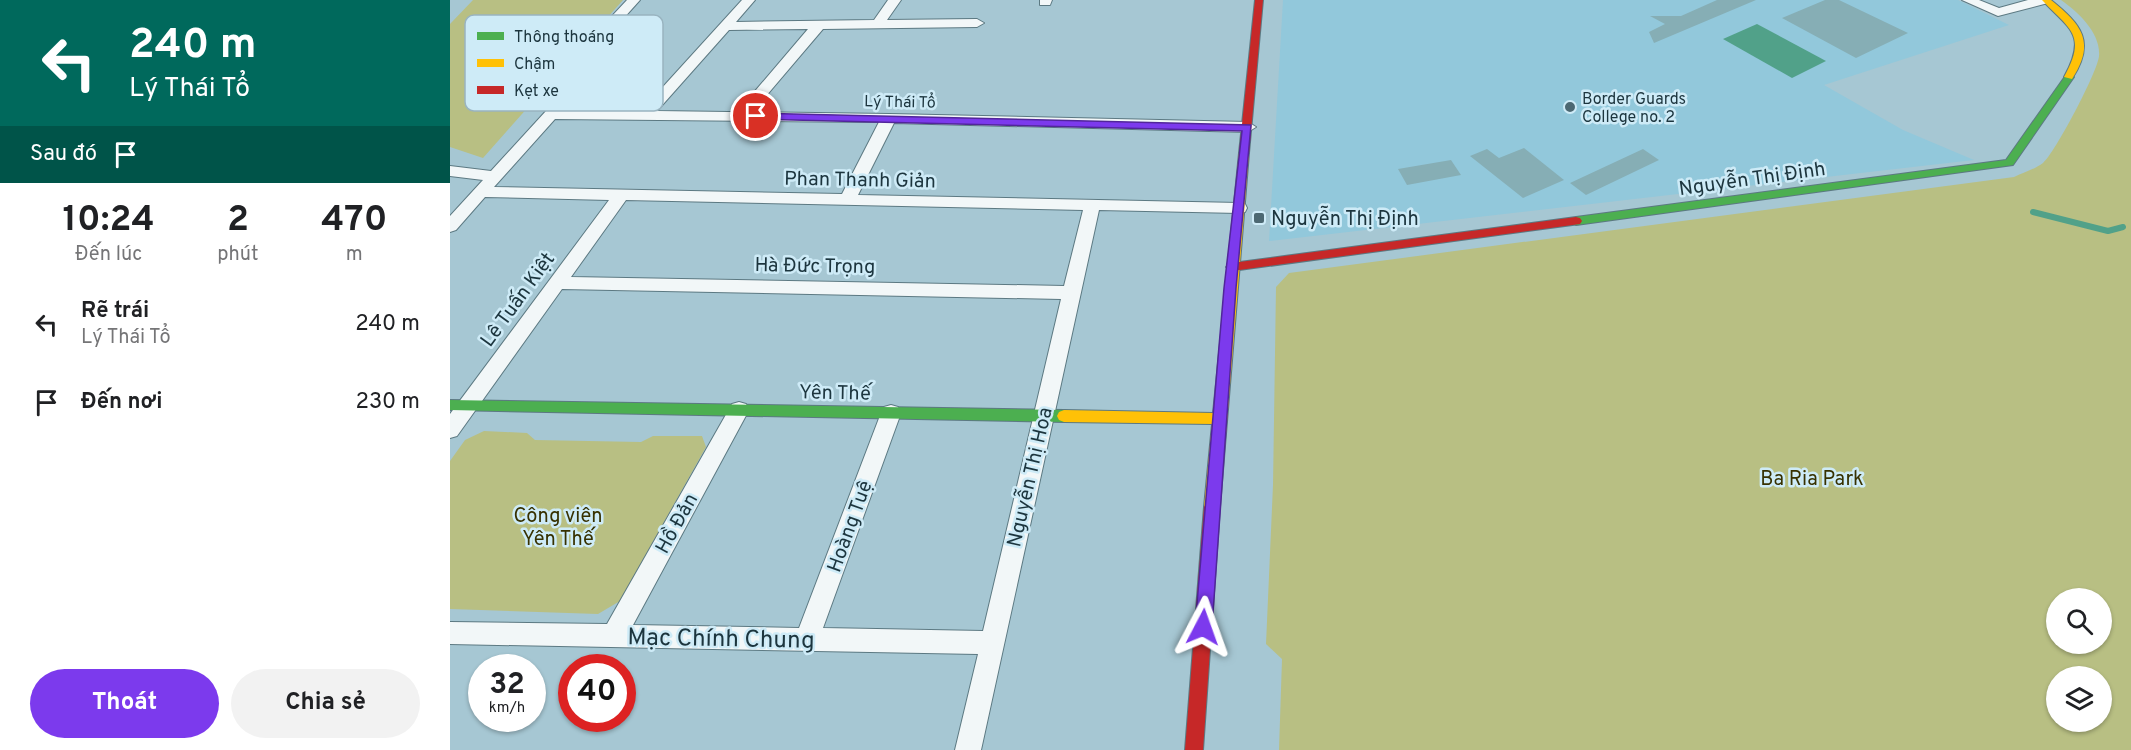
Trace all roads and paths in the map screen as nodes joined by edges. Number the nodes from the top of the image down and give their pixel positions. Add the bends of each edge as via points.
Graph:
1 (634, 0) edge
2 (749, 0) edge
3 (895, 0) edge
4 (1259, 0) edge
5 (1968, 0) edge
6 (2045, 0) edge
7 (620, 15) edge
8 (977, 23) dead end
9 (877, 25) junction
10 (724, 26) junction
11 (818, 26) junction
12 (663, 95) edge
13 (755, 100) dead end
14 (649, 111) edge
15 (645, 115) junction
16 (889, 118) junction
17 (1248, 128) junction
18 (450, 171) edge
19 (494, 176) junction
20 (479, 192) junction
21 (621, 195) junction
22 (848, 199) junction
23 (1092, 205) junction
24 (1239, 208) junction
25 (450, 226) edge
26 (1232, 267) junction
27 (557, 283) junction
28 (1072, 293) junction
29 (459, 405) edge
30 (739, 410) junction
31 (891, 413) junction
32 (1043, 416) junction
33 (1219, 419) junction
34 (450, 430) edge
35 (450, 633) edge
36 (614, 636) junction
37 (807, 639) junction
38 (992, 642) junction
39 (968, 750) edge
40 (1194, 750) edge

1 - 7 street
2 - 10 street
3 - 9 street
4 - 17 street
5 - 6 street via 1996,12
6 - 26 street, Nguyễn Thị Định via 2066,15 2080,38 2082,53 2009,163
8 - 9 street
9 - 11 street
10 - 11 street
10 - 12 street
11 - 13 street
14 - 15 street
15 - 16 street, Lý Thái Tổ
15 - 19 street, Lý Thái Tổ via 551,114
16 - 17 street, Lý Thái Tổ
16 - 22 street
17 - 24 street
18 - 19 street
19 - 20 street
20 - 21 street, Phan Thanh Giản
20 - 25 street
21 - 22 street, Phan Thanh Giản
21 - 27 street, Lê Tuấn Kiệt
22 - 23 street, Phan Thanh Giản
23 - 24 street, Phan Thanh Giản
23 - 28 street, Nguyễn Thị Hoa
24 - 26 street
26 - 33 street
27 - 28 street, Hà Đức Trọng
27 - 29 street, Lê Tuấn Kiệt
28 - 32 street, Nguyễn Thị Hoa
29 - 30 street, Yên Thế
29 - 34 street, Lê Tuấn Kiệt
30 - 31 street, Yên Thế
30 - 36 street, Hồ Đản
31 - 32 street, Yên Thế
31 - 37 street, Hoàng Tuệ
32 - 33 street, Yên Thế
32 - 38 street, Nguyễn Thị Hoa
33 - 40 street
35 - 36 street, Mạc Chính Chung
36 - 37 street, Mạc Chính Chung
37 - 38 street, Mạc Chính Chung
38 - 39 street, Nguyễn Thị Hoa

